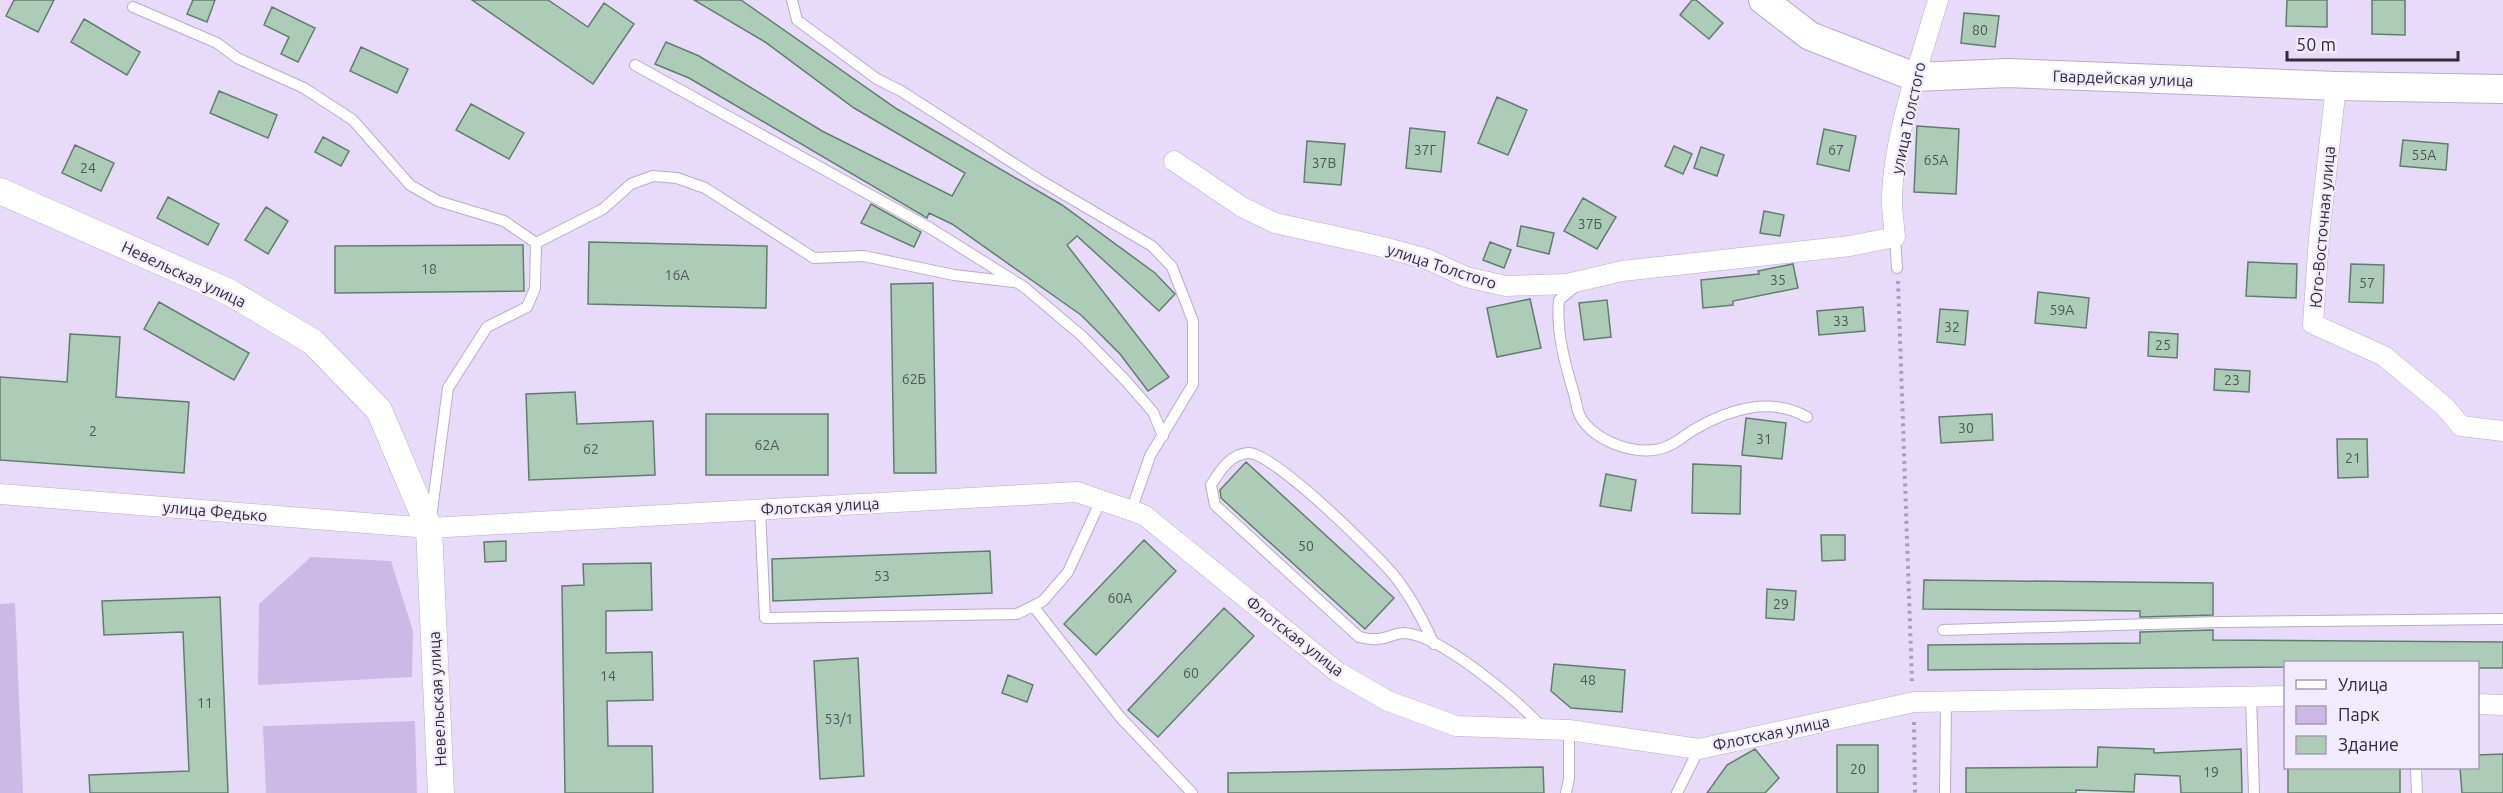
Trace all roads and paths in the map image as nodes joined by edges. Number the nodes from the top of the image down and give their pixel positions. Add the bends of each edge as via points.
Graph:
1 (792, 0) edge
2 (1763, 0) edge
3 (1938, 0) edge
4 (133, 7) dead end
5 (635, 65) dead end
6 (1915, 76) junction
7 (2336, 86) junction
8 (2503, 89) edge
9 (1174, 161) dead end
10 (0, 191) edge
11 (1895, 237) junction
12 (536, 243) junction
13 (1897, 268) joint
14 (1592, 278) junction
15 (1018, 283) junction
16 (1807, 417) dead end
17 (2503, 431) edge
18 (1163, 436) junction
19 (0, 494) edge
20 (1101, 500) junction
21 (760, 510) junction
22 (1131, 511) junction
23 (429, 528) junction
24 (1032, 606) junction
25 (2503, 619) edge
26 (1943, 630) dead end
27 (1434, 644) junction
28 (1912, 686) dead end
29 (2251, 695) junction
30 (2284, 696) edge
31 (1947, 702) junction
32 (2479, 704) edge
33 (2503, 705) edge
34 (1914, 722) dead end
35 (1545, 730) junction
36 (1569, 730) junction
37 (1699, 749) junction
38 (2416, 769) edge
39 (441, 793) edge
40 (1192, 793) edge
41 (1566, 793) edge
42 (1677, 793) edge
43 (1914, 793) edge
44 (1945, 793) edge
45 (2254, 793) edge
46 (2417, 793) edge

1 - 18 lane via 797,20 877,79 1152,246 1172,267 1194,321 1193,384
2 - 6 main road, Гвардейская улица via 1810,36
3 - 6 street, улица Толстого
4 - 12 lane via 217,43 237,58 304,88 353,120 410,185 438,201 504,221
5 - 15 lane via 930,228
6 - 7 main road, Гвардейская улица via 2007,73
6 - 11 street, улица Толстого via 1898,151 1892,200
7 - 8 main road, Гвардейская улица
7 - 17 street, Юго-Восточная улица via 2313,324 2384,356 2445,407 2461,426
9 - 14 street, улица Толстого via 1242,207 1275,223 1426,259 1466,277 1506,286 1567,284
10 - 23 street, Невельская улица via 229,292 314,342 379,410
11 - 13 lane
11 - 14 street, улица Толстого via 1850,246 1634,269
12 - 15 lane via 603,209 631,184 653,176 677,178 705,188 814,258 864,256 954,275
12 - 23 lane via 535,288 527,307 487,327 448,388
13 - 28 path
14 - 16 lane via 1569,289 1559,300 1557,318 1581,418 1609,444 1643,451 1667,447 1739,408 1791,408
15 - 18 lane via 1082,336 1126,381 1153,412
18 - 22 lane via 1150,456
19 - 23 street, улица Федько
20 - 21 street, Флотская улица via 1077,492
20 - 22 street, Флотская улица
20 - 24 lane via 1068,572 1043,601
21 - 23 street, Флотская улица
21 - 24 lane via 765,618 1017,614
22 - 35 street, Флотская улица via 1144,515 1336,671 1388,701 1456,726
23 - 39 street, Невельская улица
24 - 40 lane via 1120,717
25 - 26 lane
27 - 27 lane via 1394,575 1359,536 1268,460 1250,453 1236,456 1222,467 1210,484 1215,505 1359,637 1376,639 1405,633
27 - 35 lane via 1482,674
29 - 30 street, Флотская улица
29 - 31 street, Флотская улица
29 - 45 lane
31 - 37 street, Флотская улица via 1914,702
31 - 44 lane
32 - 33 street
34 - 43 path
35 - 36 street, Флотская улица
36 - 37 street, Флотская улица
36 - 41 lane
37 - 42 lane
38 - 46 lane

